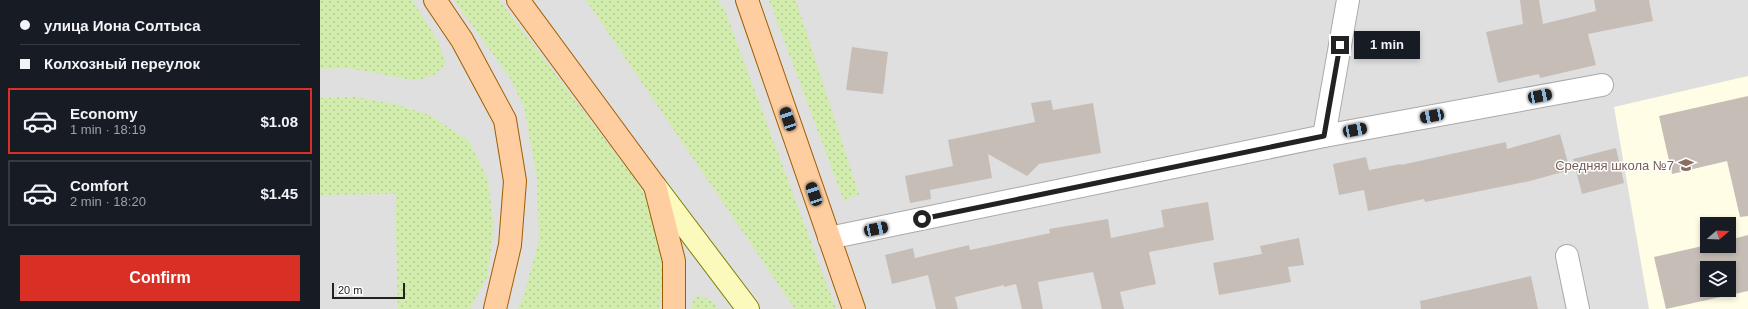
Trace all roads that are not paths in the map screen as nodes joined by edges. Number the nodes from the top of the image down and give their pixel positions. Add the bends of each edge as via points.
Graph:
1 (435, 0) edge
2 (518, 0) edge
3 (747, 0) edge
4 (1348, 0) edge
5 (1602, 85) dead end
6 (1324, 136) junction
7 (655, 186) junction
8 (829, 238) junction
9 (1567, 256) dead end
10 (495, 309) edge
11 (674, 309) edge
12 (748, 309) edge
13 (854, 309) edge
14 (1578, 309) edge

1 - 10 main road via 462,40 505,120 515,181 510,245
2 - 7 main road
3 - 8 main road
4 - 6 street
5 - 6 street
6 - 8 street
7 - 11 main road via 674,261
7 - 12 street
8 - 13 main road
9 - 14 street

